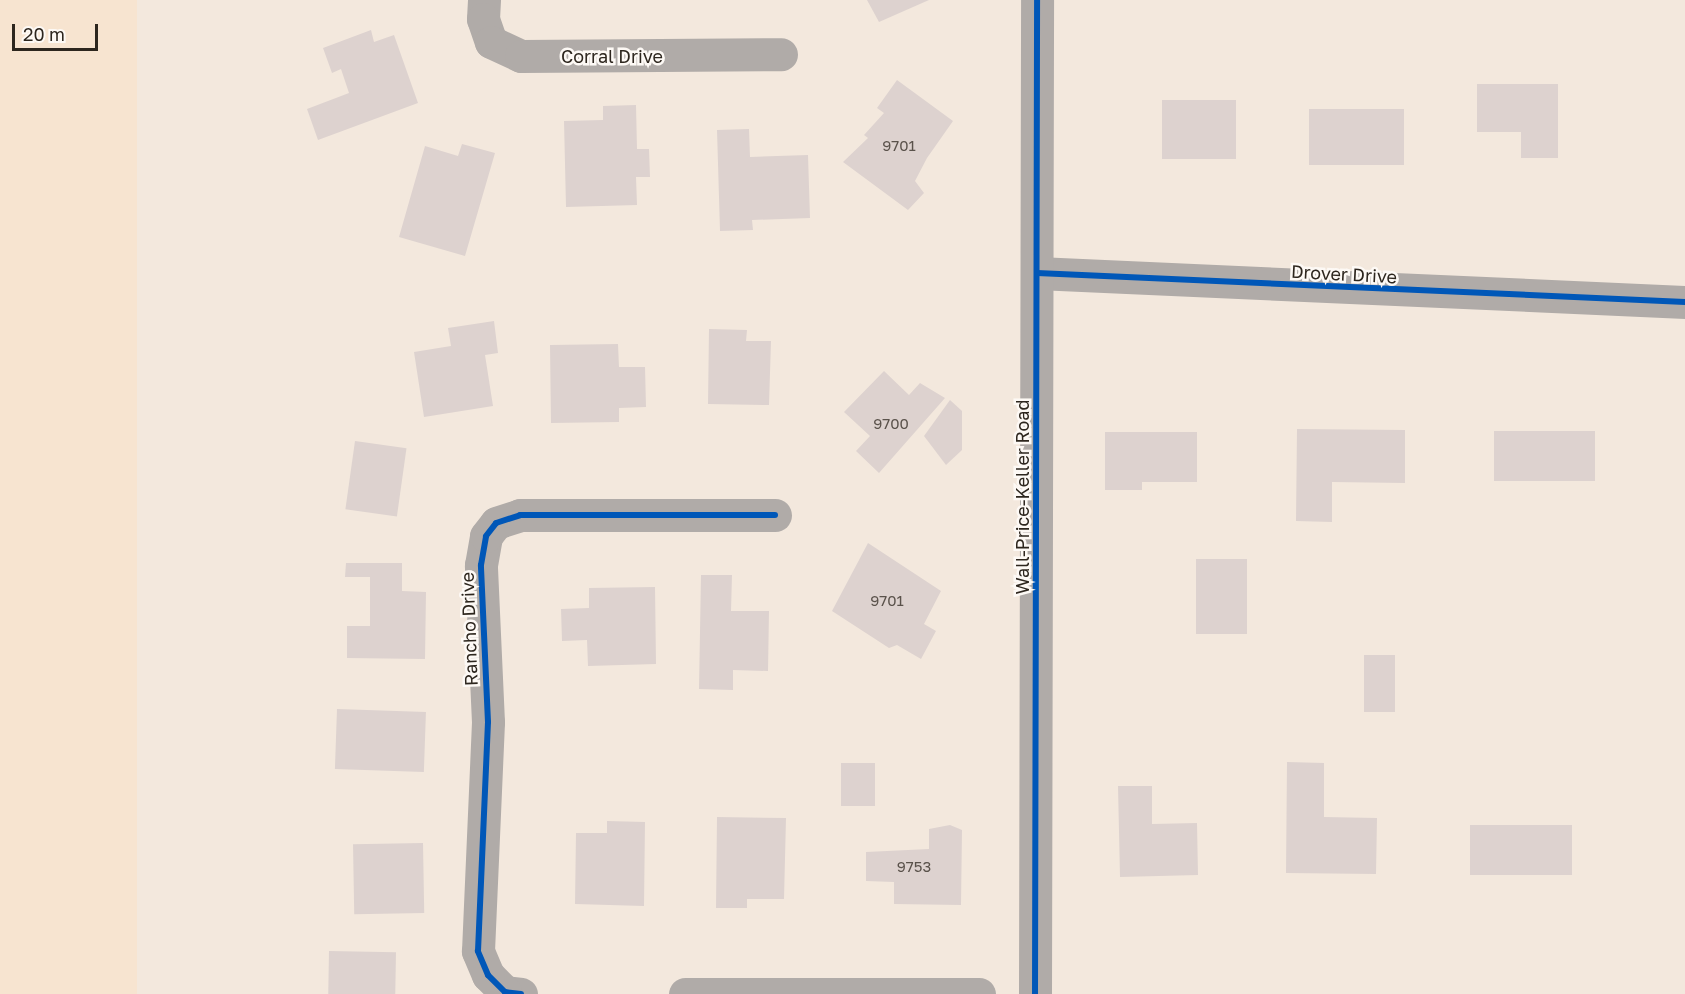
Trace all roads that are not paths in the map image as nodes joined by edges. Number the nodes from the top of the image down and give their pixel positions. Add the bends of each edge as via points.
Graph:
1 (484, 0) edge
2 (1037, 0) edge
3 (781, 54) dead end
4 (1037, 273) junction
5 (1685, 302) edge
6 (775, 515) dead end
7 (521, 994) edge
8 (685, 994) edge
9 (979, 994) edge
10 (1035, 994) edge

1 - 3 street, Corral Drive via 483,19 491,42 521,56
2 - 4 street, Wall-Price-Keller Road
4 - 5 street, Drover Drive
4 - 10 street, Wall-Price-Keller Road
6 - 7 street, Rancho Drive via 520,515 496,523 486,536 481,565 488,722 478,951 488,975 504,992
8 - 9 street

